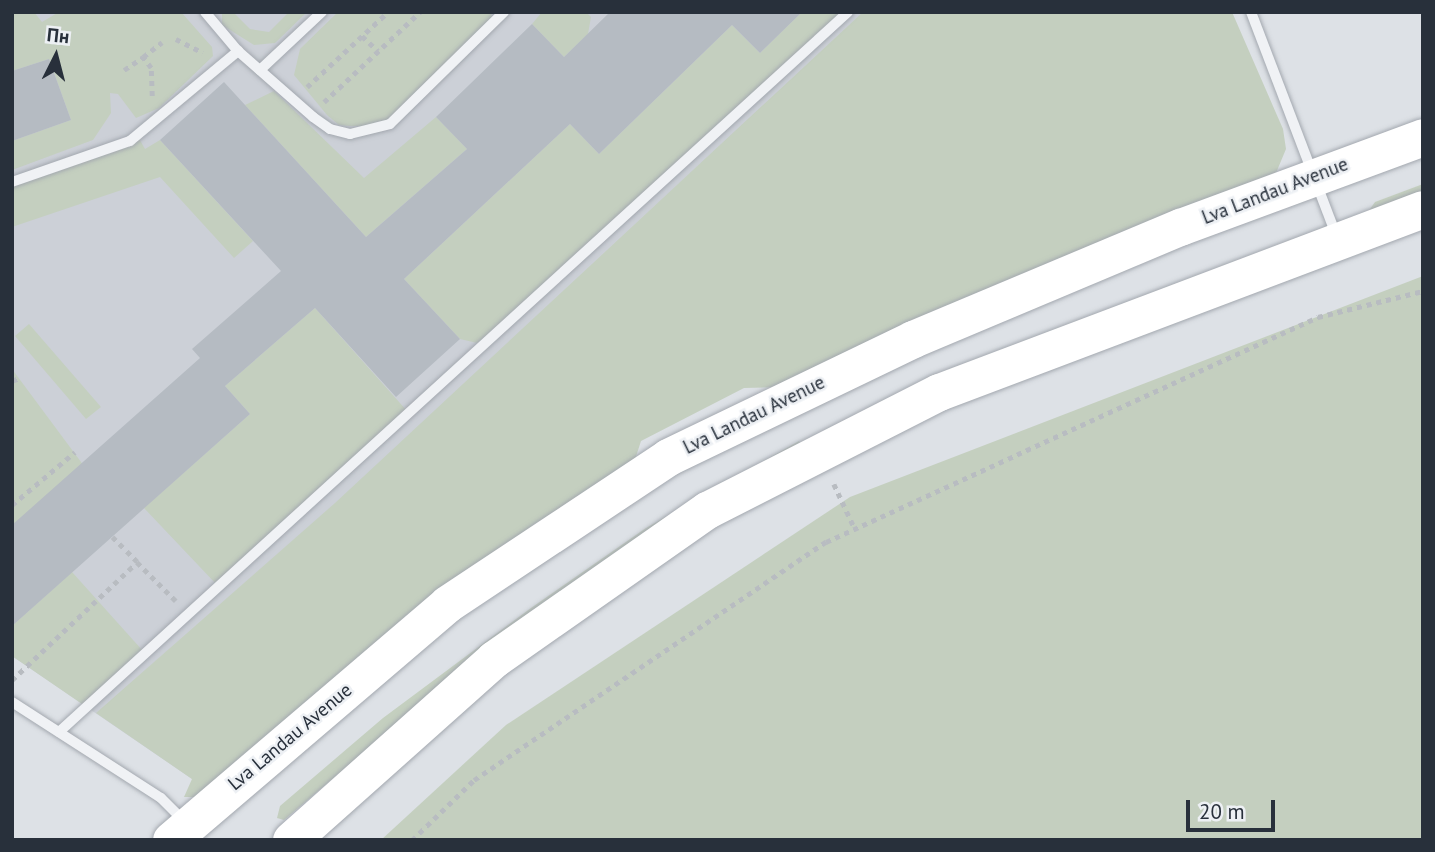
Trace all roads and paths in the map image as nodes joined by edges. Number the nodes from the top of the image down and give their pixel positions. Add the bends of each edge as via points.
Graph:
1 (205, 12) edge
2 (322, 12) edge
3 (388, 12) edge
4 (419, 12) edge
5 (504, 12) edge
6 (848, 12) edge
7 (1251, 12) edge
8 (362, 36) junction
9 (176, 39) dead end
10 (162, 42) dead end
11 (238, 51) junction
12 (378, 51) junction
13 (144, 57) junction
14 (222, 64) junction
15 (124, 70) dead end
16 (260, 70) junction
17 (294, 100) junction
18 (311, 115) junction
19 (153, 122) junction
20 (1423, 137) edge
21 (1311, 177) junction
22 (12, 182) edge
23 (1423, 209) edge
24 (1339, 241) junction
25 (1423, 291) edge
26 (19, 378) dead end
27 (12, 382) edge
28 (75, 452) dead end
29 (834, 484) dead end
30 (13, 507) edge
31 (855, 529) junction
32 (112, 537) dead end
33 (138, 562) junction
34 (187, 612) junction
35 (12, 680) edge
36 (12, 702) edge
37 (59, 732) junction
38 (184, 834) edge
39 (291, 840) edge
40 (412, 840) edge

1 - 11 lane
2 - 16 lane
3 - 8 path
4 - 12 path
5 - 18 lane via 390,124 350,134 330,129
6 - 34 lane
7 - 21 lane
8 - 12 path
8 - 17 path
9 - 14 path
10 - 13 path
11 - 14 lane
11 - 16 lane
12 - 18 path
13 - 15 path
13 - 19 path via 151,68
14 - 19 lane
16 - 17 lane
17 - 18 lane
19 - 22 lane via 130,141
20 - 21 main road, Lva Landau Avenue
21 - 24 lane
21 - 38 main road, Lva Landau Avenue via 913,338 668,457 447,604
23 - 24 main road
24 - 39 main road via 939,392 707,510 494,659
25 - 31 path via 1318,317
26 - 27 path
28 - 30 path
29 - 31 path
31 - 40 path via 826,542 496,764
32 - 33 path
33 - 34 path
33 - 35 path
34 - 37 lane
36 - 37 lane
37 - 38 lane via 161,798

